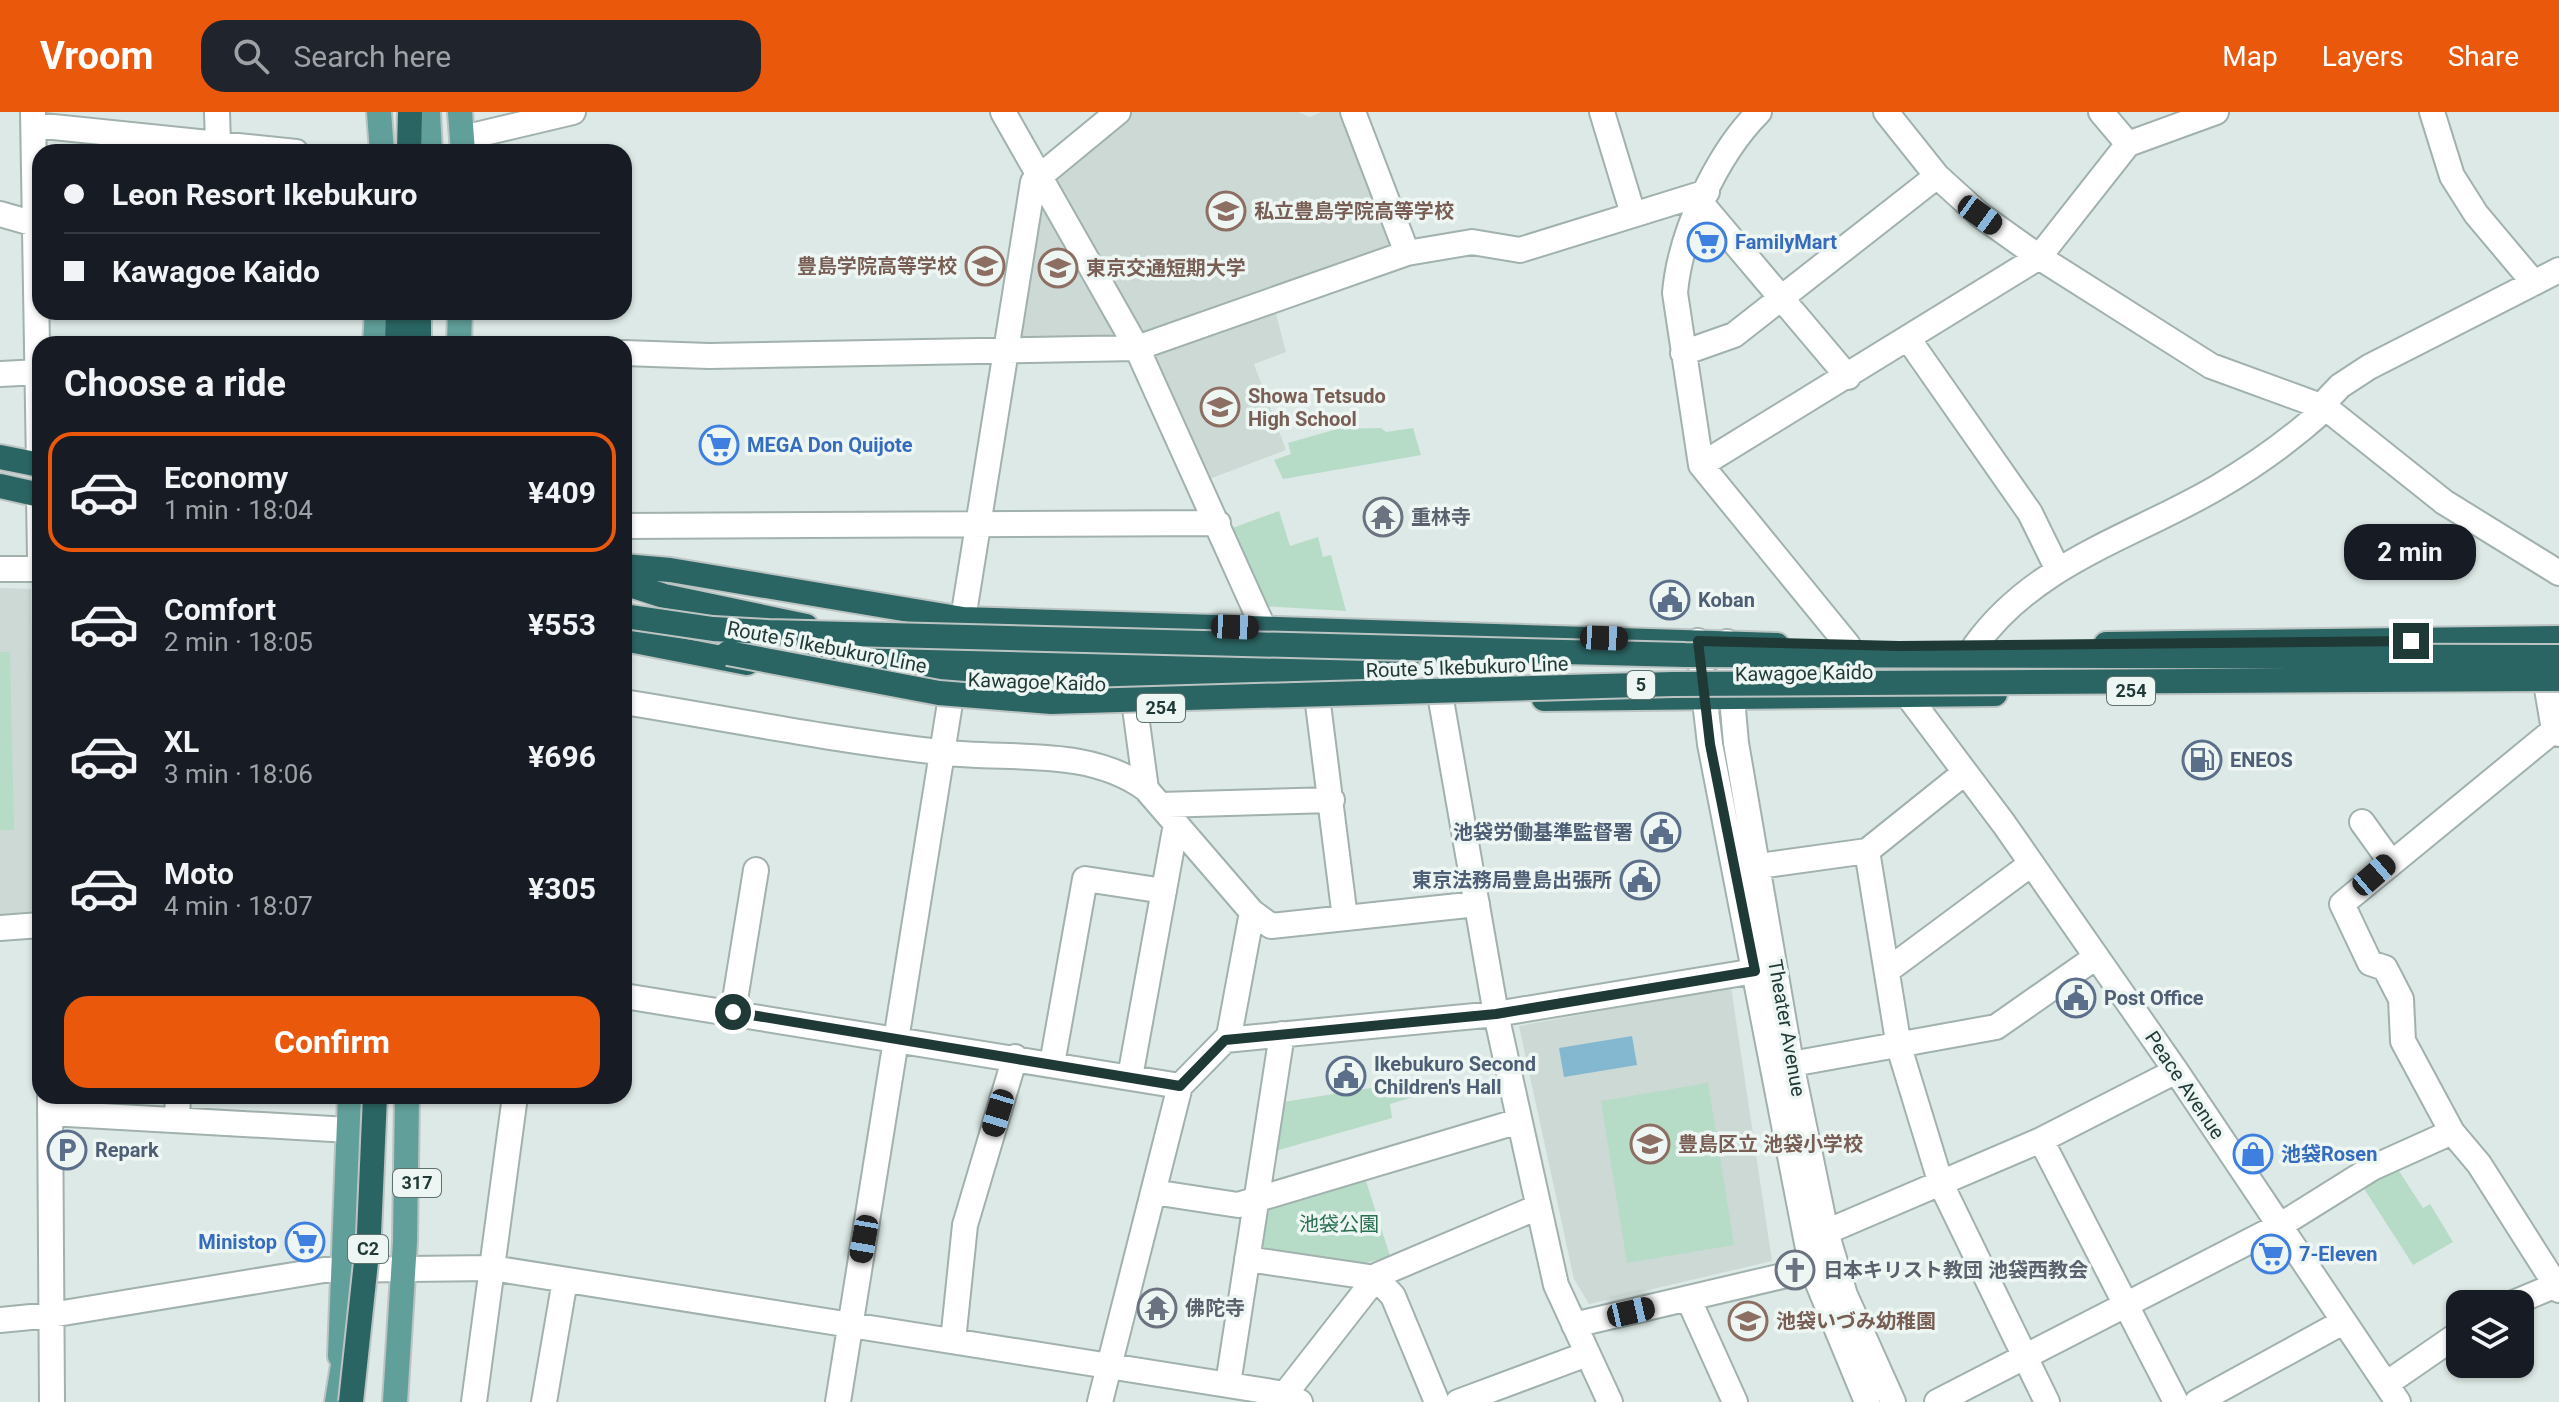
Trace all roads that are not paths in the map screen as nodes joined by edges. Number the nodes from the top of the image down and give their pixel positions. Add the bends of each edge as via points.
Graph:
1 (217, 112) edge
2 (379, 112) edge
3 (391, 112) edge
4 (411, 112) edge
5 (428, 112) edge
6 (460, 112) edge
7 (573, 112) edge
8 (1003, 112) edge
9 (1118, 112) edge
10 (1353, 112) edge
11 (1602, 112) edge
12 (1759, 112) edge
13 (1886, 112) edge
14 (2101, 112) edge
15 (2216, 112) edge
16 (2432, 112) edge
17 (34, 119) edge
18 (127, 124) edge
19 (34, 144) edge
20 (181, 144) edge
21 (218, 144) edge
22 (381, 144) edge
23 (392, 144) edge
24 (409, 144) edge
25 (417, 144) edge
26 (430, 144) edge
27 (463, 144) edge
28 (466, 144) edge
29 (2128, 144) junction
30 (1040, 174) junction
31 (1937, 176) junction
32 (1704, 197) junction
33 (0, 214) edge
34 (1633, 214) junction
35 (32, 223) edge
36 (1407, 253) junction
37 (2039, 257) junction
38 (2559, 270) edge
39 (2534, 283) junction
40 (1783, 297) junction
41 (1909, 340) junction
42 (1137, 348) junction
43 (1005, 350) junction
44 (632, 353) edge
45 (1683, 353) junction
46 (32, 372) edge
47 (0, 374) edge
48 (1848, 377) junction
49 (2323, 407) junction
50 (0, 457) edge
51 (32, 464) edge
52 (1701, 465) junction
53 (0, 486) edge
54 (32, 499) edge
55 (1218, 523) junction
56 (632, 526) edge
57 (978, 527) junction
58 (632, 567) edge
59 (0, 569) edge
60 (32, 569) edge
61 (2058, 570) junction
62 (2559, 573) edge
63 (632, 585) edge
64 (632, 617) edge
65 (963, 619) junction
66 (1263, 627) junction
67 (632, 633) edge
68 (2559, 638) edge
69 (632, 641) edge
70 (1727, 642) junction
71 (1848, 645) junction
72 (1975, 646) junction
73 (1691, 648) junction
74 (2559, 657) edge
75 (779, 670) junction
76 (1673, 684) junction
77 (2555, 685) edge
78 (1908, 696) junction
79 (1703, 698) junction
80 (1732, 698) junction
81 (1441, 700) junction
82 (632, 703) edge
83 (950, 703) junction
84 (1318, 704) junction
85 (1135, 708) junction
86 (2556, 732) edge
87 (941, 753) junction
88 (1963, 774) junction
89 (1332, 800) junction
90 (1161, 806) junction
91 (2362, 822) dead end
92 (1867, 851) junction
93 (2390, 861) junction
94 (2031, 864) junction
95 (1759, 866) junction
96 (756, 870) dead end
97 (1164, 891) junction
98 (1477, 904) junction
99 (1252, 912) junction
100 (1345, 918) junction
101 (32, 926) edge
102 (0, 928) edge
103 (2096, 957) junction
104 (1888, 970) junction
105 (1755, 971) junction
106 (632, 997) edge
107 (733, 1012) junction
108 (1496, 1014) junction
109 (1282, 1034) junction
110 (897, 1038) junction
111 (1225, 1040) junction
112 (1899, 1047) junction
113 (1015, 1057) junction
114 (1052, 1064) junction
115 (1782, 1065) junction
116 (2176, 1071) junction
117 (1130, 1077) junction
118 (1180, 1086) junction
119 (350, 1104) edge
120 (366, 1104) edge
121 (377, 1104) edge
122 (407, 1104) edge
123 (422, 1104) edge
124 (514, 1104) edge
125 (50, 1105) edge
126 (177, 1108) edge
127 (1519, 1121) junction
128 (349, 1130) junction
129 (2452, 1132) junction
130 (2041, 1140) junction
131 (1941, 1184) junction
132 (1153, 1192) junction
133 (1257, 1197) junction
134 (1538, 1207) junction
135 (2279, 1226) junction
136 (1826, 1232) junction
137 (1247, 1259) junction
138 (404, 1267) junction
139 (351, 1268) junction
140 (492, 1268) junction
141 (1812, 1269) junction
142 (1376, 1278) junction
143 (565, 1280) junction
144 (2557, 1287) edge
145 (2534, 1296) edge
146 (1688, 1298) junction
147 (2128, 1306) junction
148 (51, 1315) junction
149 (0, 1320) edge
150 (2343, 1322) junction
151 (850, 1325) junction
152 (1574, 1325) junction
153 (953, 1341) junction
154 (2446, 1345) edge
155 (1587, 1354) junction
156 (2025, 1357) junction
157 (1109, 1364) junction
158 (1228, 1384) junction
159 (2392, 1393) edge
160 (346, 1399) edge
161 (1289, 1399) edge
162 (52, 1402) edge
163 (395, 1402) edge
164 (474, 1402) edge
165 (544, 1402) edge
166 (838, 1402) edge
167 (1100, 1402) edge
168 (1437, 1402) edge
169 (1458, 1402) edge
170 (1610, 1402) edge
171 (1735, 1402) edge
172 (1867, 1402) edge
173 (1893, 1402) edge
174 (1937, 1402) edge
175 (2047, 1402) edge
176 (2176, 1402) edge
177 (2197, 1402) edge

1 - 21 street
2 - 22 main road
3 - 23 main road
4 - 24 highway
4 - 25 highway
5 - 26 main road
6 - 27 main road
7 - 28 street
8 - 30 street
9 - 30 street
10 - 36 street
11 - 34 street
12 - 32 street via 1738,133
13 - 31 street
14 - 29 street
15 - 29 street
16 - 39 street via 2452,176 2476,214
17 - 18 street
17 - 19 street
18 - 20 street
29 - 37 street
30 - 42 street
30 - 43 street via 1033,182
31 - 37 street
31 - 40 street
32 - 34 street
32 - 40 street
32 - 45 street via 1677,268
33 - 35 street
34 - 36 street via 1520,250 1472,242
36 - 42 street
37 - 41 street
37 - 49 street via 2211,366
38 - 39 street
39 - 49 street via 2369,367 2340,386
40 - 45 street via 1734,335
40 - 48 street
41 - 48 street
41 - 61 street via 2030,513
42 - 43 street
42 - 55 street
43 - 44 street
43 - 57 street
45 - 52 street
46 - 47 street
48 - 52 street
49 - 61 street via 2284,446 2215,489
49 - 62 street via 2444,502
50 - 51 highway
52 - 71 street
53 - 54 highway
55 - 57 street
55 - 66 street
56 - 57 street
57 - 65 street
58 - 65 highway, Kawagoe Kaido
59 - 60 street
61 - 72 street via 1998,614
63 - 73 highway, bridge via 737,613 1012,661
64 - 73 highway, Route 5 Ikebukuro Line / 5, bridge via 768,632
65 - 66 highway, Kawagoe Kaido
66 - 73 highway, Kawagoe Kaido
67 - 76 highway, Route 5 Ikebukuro Line / 5, bridge via 993,699 1195,700
68 - 72 highway, Kawagoe Kaido
69 - 75 highway, Kawagoe Kaido / 254
70 - 71 highway, Kawagoe Kaido
70 - 73 highway, Kawagoe Kaido
70 - 80 street, Theater Avenue
71 - 72 highway, Kawagoe Kaido
73 - 74 highway, Route 5 Ikebukuro Line / 5, bridge
73 - 79 street, Theater Avenue
75 - 76 highway, bridge via 851,654 1003,679
75 - 83 highway, Kawagoe Kaido / 254
76 - 77 highway, Route 5 Ikebukuro Line / 5, bridge
77 - 78 highway, Kawagoe Kaido / 254
77 - 86 street
78 - 80 highway, Kawagoe Kaido / 254
78 - 88 street, Peace Avenue
79 - 80 highway, Kawagoe Kaido / 254
79 - 81 highway, Kawagoe Kaido / 254
79 - 105 street, Theater Avenue
80 - 95 street, Theater Avenue
81 - 84 highway, Kawagoe Kaido / 254
81 - 98 street
82 - 87 street
83 - 85 highway, Kawagoe Kaido / 254
83 - 87 street
84 - 85 highway, Kawagoe Kaido / 254
84 - 89 street
85 - 90 street
86 - 93 street
87 - 90 street via 1060,758 1126,774
87 - 110 street
88 - 92 street
88 - 94 street, Peace Avenue
89 - 90 street
89 - 100 street
90 - 97 street
90 - 99 street
91 - 93 street
92 - 95 street
92 - 104 street
93 - 129 street via 2342,904 2370,963 2385,968 2401,999 2403,1041
94 - 103 street, Peace Avenue
94 - 104 street
95 - 115 street, Theater Avenue
96 - 107 street
97 - 114 street via 1085,879
97 - 117 street
98 - 100 street
98 - 108 street
99 - 100 street via 1271,926
99 - 111 street
101 - 102 street
103 - 112 street via 1996,1027
103 - 116 street, Peace Avenue
104 - 112 street
105 - 108 street
105 - 115 street, Theater Avenue
106 - 107 street
107 - 110 street
108 - 109 street
108 - 127 street
109 - 111 street
109 - 133 street
110 - 113 street
110 - 151 street
111 - 118 street
112 - 115 street
112 - 131 street
113 - 114 street
113 - 153 street via 965,1225
114 - 117 street
115 - 136 street, Theater Avenue
115 - 141 street, Theater Avenue
116 - 130 street
116 - 135 street, Peace Avenue
117 - 118 street
118 - 132 street
119 - 128 main road, 317
120 - 139 main road, 317 via 363,1240
121 - 160 highway, C2, bridge via 373,1235
122 - 138 main road, 317
123 - 138 main road, 317 via 415,1243
124 - 140 street
125 - 126 street
125 - 148 street
126 - 128 street
127 - 133 street
127 - 134 street
128 - 139 main road, 317
129 - 135 street via 2372,1168
129 - 144 street via 2479,1164
130 - 131 street
130 - 147 street
131 - 136 street
131 - 156 street
132 - 133 street via 1238,1205
132 - 157 street
133 - 137 street
134 - 142 street
134 - 152 street via 1556,1285
135 - 147 street
135 - 150 street, Peace Avenue
136 - 173 street, Theater Avenue via 1845,1295
137 - 142 street
137 - 158 street
138 - 139 street
138 - 140 street
138 - 163 main road, 317
139 - 148 street
139 - 160 main road, 317
140 - 143 street
140 - 164 street
141 - 146 street
141 - 172 street, Theater Avenue
142 - 161 street
142 - 168 street via 1393,1296
143 - 151 street
143 - 165 street
144 - 145 street
146 - 152 street
146 - 171 street
147 - 156 street
147 - 176 street
148 - 149 street
148 - 162 street
150 - 159 street, Peace Avenue
150 - 177 street
151 - 153 street
151 - 166 street
152 - 155 street
153 - 157 street
154 - 159 street
155 - 169 street
155 - 170 street
156 - 174 street
156 - 175 street
157 - 158 street
157 - 167 street
158 - 161 street

